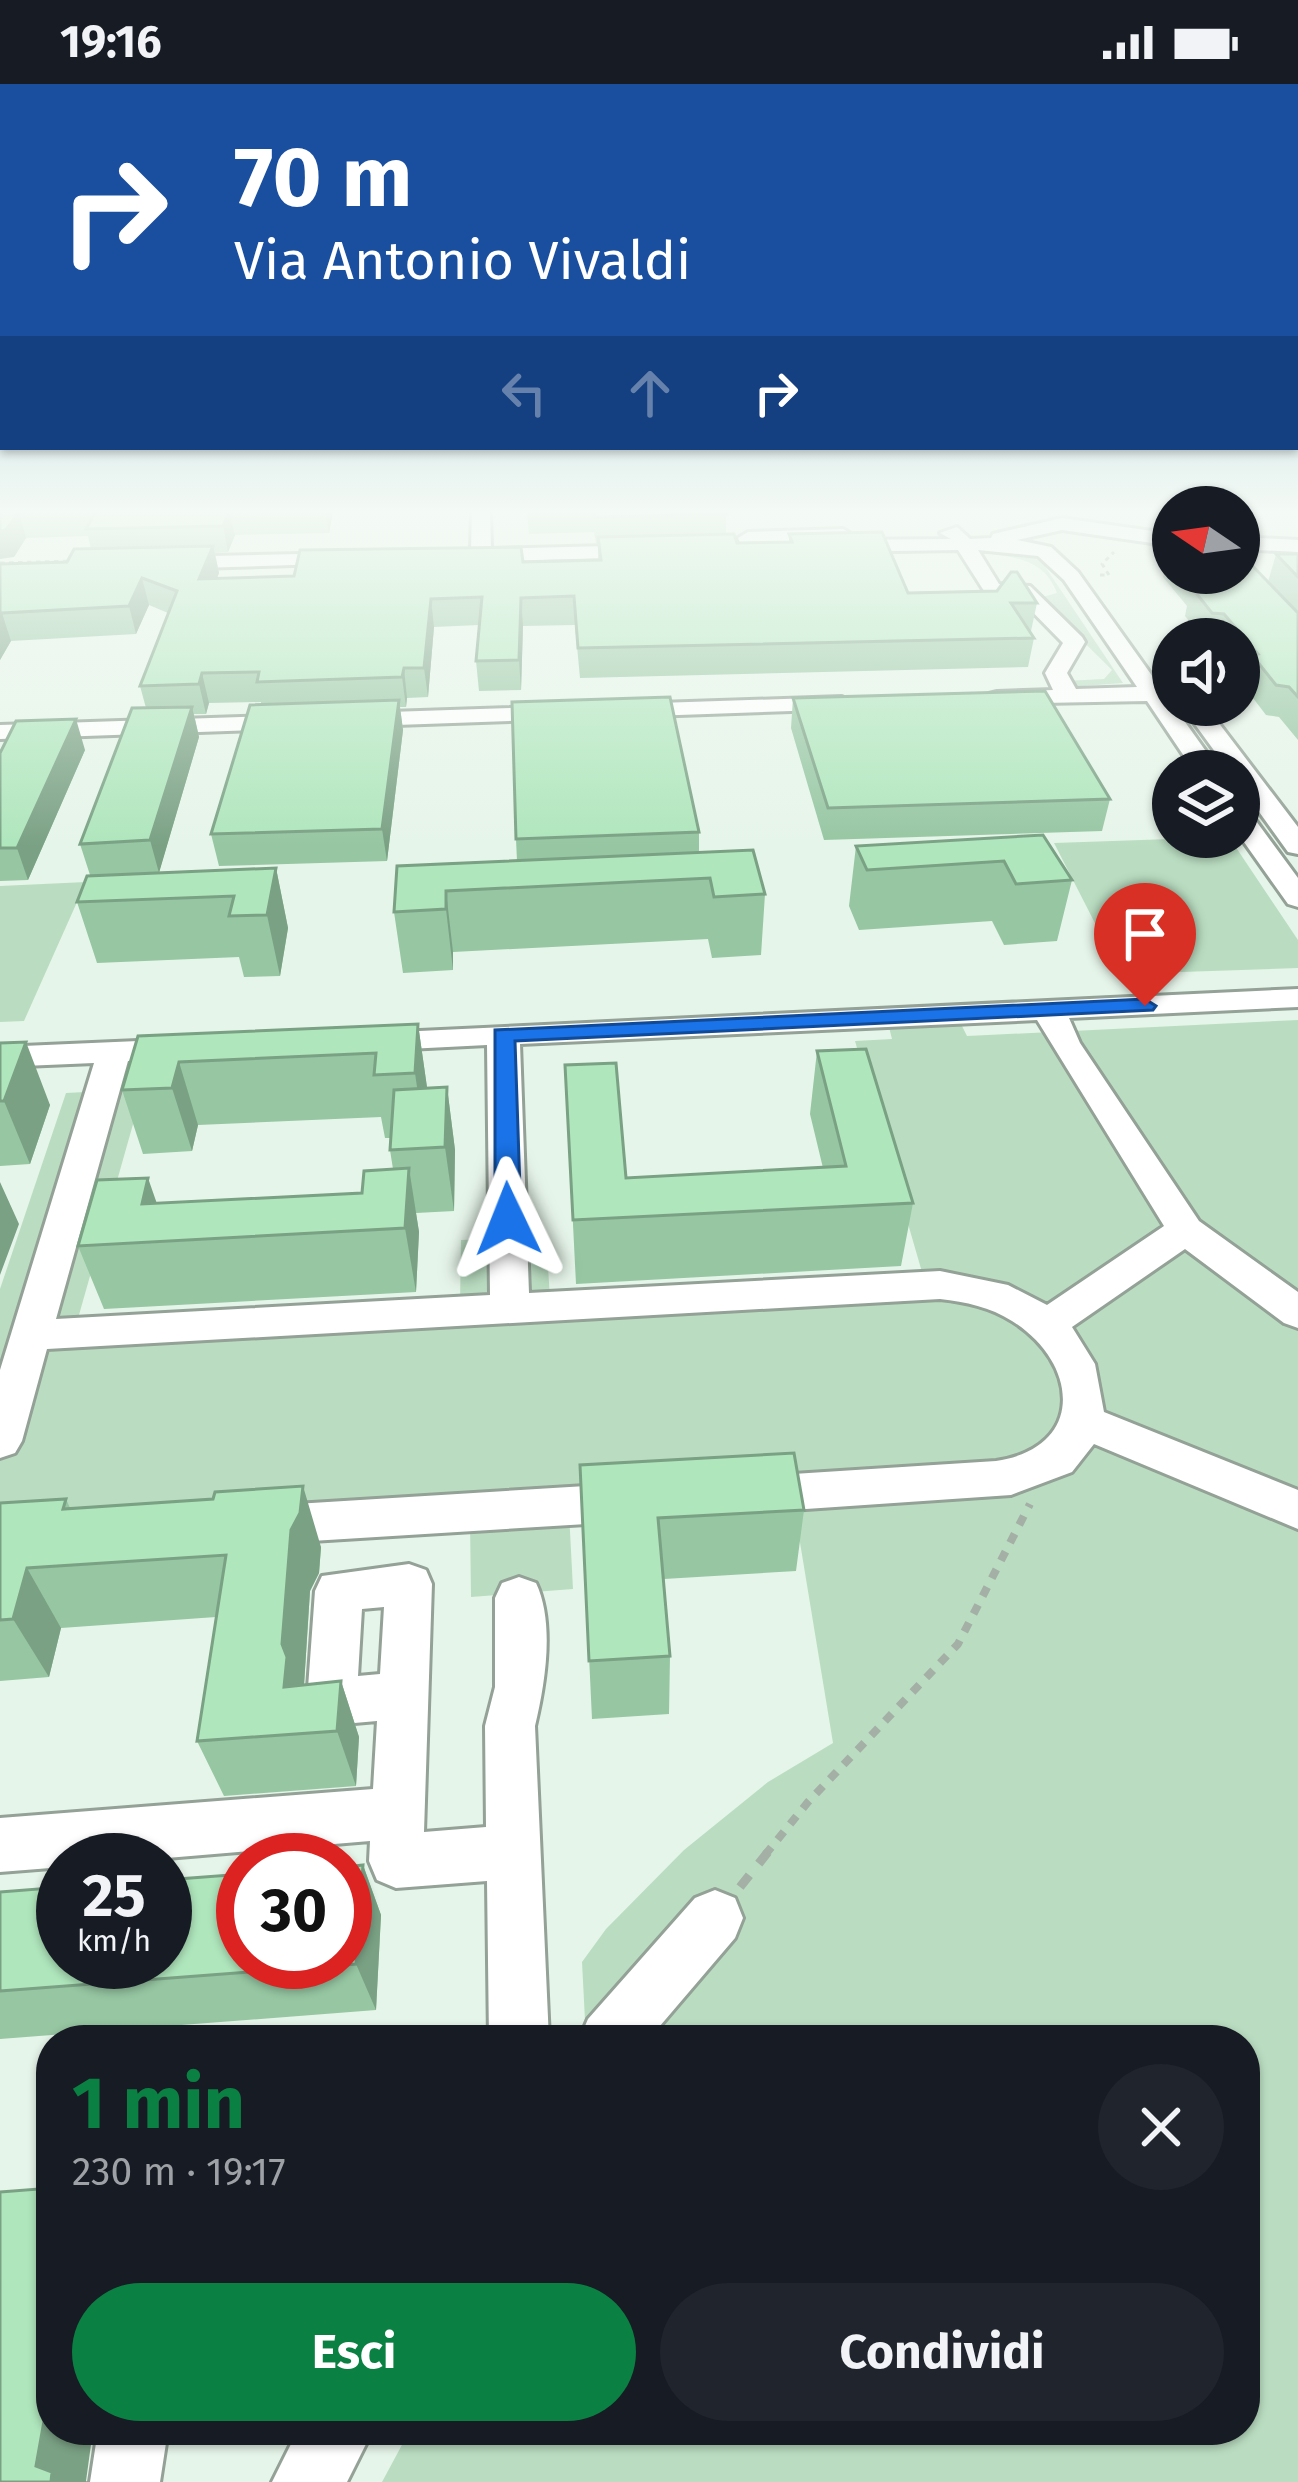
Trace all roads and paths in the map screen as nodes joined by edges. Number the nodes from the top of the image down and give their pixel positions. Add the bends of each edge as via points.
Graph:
1 (1056, 623) edge
2 (1124, 623) edge
3 (1152, 689) edge
4 (1152, 694) edge
5 (1068, 697) junction
6 (974, 700) edge
7 (878, 703) edge
8 (1209, 726) edge
9 (0, 732) edge
10 (1260, 845) edge
11 (1298, 846) edge
12 (1298, 898) edge
13 (1298, 998) edge
14 (1049, 1010) junction
15 (503, 1035) junction
16 (330, 1042) edge
17 (222, 1047) edge
18 (114, 1052) junction
19 (0, 1057) edge
20 (1186, 1230) junction
21 (509, 1309) junction
22 (1298, 1313) edge
23 (1046, 1325) junction
24 (32, 1335) junction
25 (1084, 1421) junction
26 (0, 1441) edge
27 (1051, 1461) junction
28 (713, 1497) edge
29 (665, 1500) edge
30 (1298, 1510) edge
31 (214, 1528) edge
32 (519, 1598) dead end
33 (404, 1695) dead end
34 (398, 1813) junction
35 (0, 1845) edge
36 (514, 1852) junction
37 (715, 1918) joint
38 (519, 2025) edge
39 (622, 2025) edge
40 (131, 2445) edge
41 (329, 2445) edge
42 (125, 2482) edge
43 (307, 2482) edge

1 - 5 street via 1074,641 1056,673
2 - 3 street
4 - 5 street
5 - 6 street
7 - 9 street
8 - 11 street
10 - 12 street
13 - 14 street
14 - 15 street
14 - 20 street
15 - 16 street
15 - 21 street
17 - 18 street
18 - 19 street
18 - 24 street
20 - 22 street
20 - 23 street
21 - 23 street via 940,1285 1003,1297
21 - 24 street
23 - 25 street via 1076,1364 1087,1394
24 - 26 street
25 - 27 street
25 - 30 street
27 - 28 street via 1012,1477
27 - 37 path via 958,1644 808,1802
29 - 31 street
32 - 36 street via 520,1687 510,1726
33 - 34 street
34 - 35 street
34 - 36 street via 397,1861
36 - 38 street
37 - 39 street
40 - 42 street
41 - 43 street

